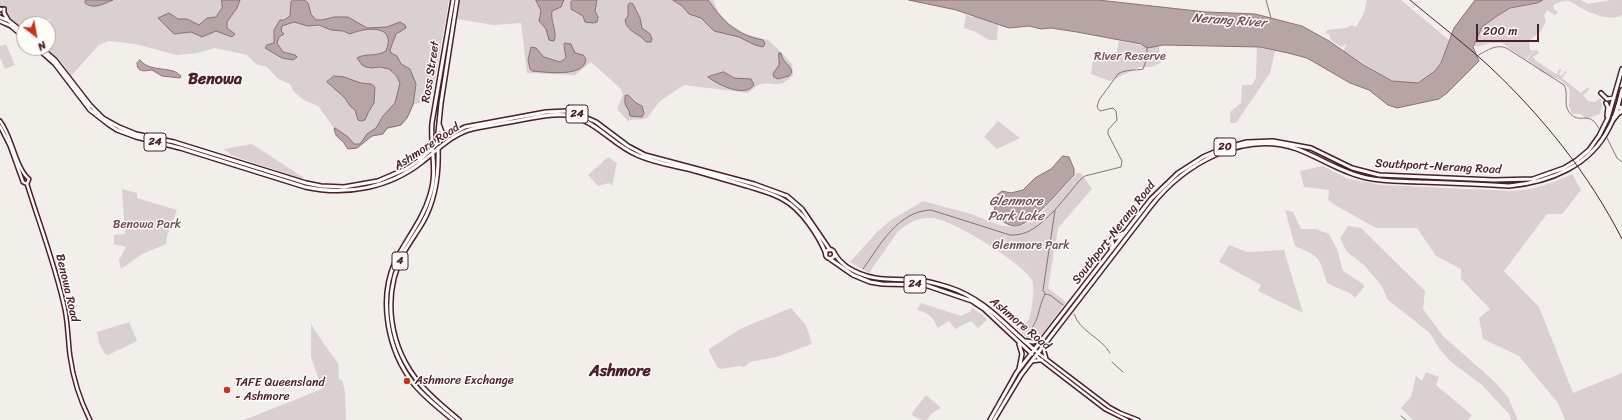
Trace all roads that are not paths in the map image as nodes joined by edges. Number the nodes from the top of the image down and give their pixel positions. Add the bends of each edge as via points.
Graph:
1 (453, 0) edge
2 (457, 0) edge
3 (1, 9) edge
4 (0, 17) edge
5 (0, 21) edge
6 (9, 21) junction
7 (16, 27) edge
8 (16, 30) edge
9 (46, 56) edge
10 (50, 56) edge
11 (1622, 69) edge
12 (1622, 90) edge
13 (1601, 93) dead end
14 (1615, 98) junction
15 (1606, 103) dead end
16 (1618, 107) edge
17 (1614, 118) joint
18 (0, 121) edge
19 (438, 122) junction
20 (1605, 125) junction
21 (0, 126) edge
22 (448, 136) junction
23 (617, 141) junction
24 (432, 143) junction
25 (438, 143) junction
26 (433, 148) junction
27 (438, 149) junction
28 (433, 152) junction
29 (417, 162) junction
30 (27, 178) junction
31 (23, 180) junction
32 (28, 184) junction
33 (1126, 231) junction
34 (830, 250) junction
35 (1109, 253) junction
36 (826, 254) junction
37 (835, 254) junction
38 (830, 259) junction
39 (1043, 338) junction
40 (1024, 340) junction
41 (1017, 341) junction
42 (1046, 342) junction
43 (1034, 350) junction
44 (1032, 353) junction
45 (1037, 354) junction
46 (1046, 358) junction
47 (1042, 360) junction
48 (1032, 361) junction
49 (1017, 372) junction
50 (90, 420) edge
51 (453, 420) edge
52 (459, 420) edge
53 (990, 420) edge
54 (994, 420) edge
55 (1126, 420) edge
56 (1138, 420) edge

1 - 24 main road, Ross Street / 4 via 433,119
2 - 19 main road, Ross Street / 4
3 - 6 main road
4 - 6 main road
5 - 8 main road
6 - 7 main road
9 - 28 main road, Ashmore Road / 24 via 90,110 117,130 136,138 180,148 305,187 344,191 377,185 408,172
10 - 29 main road, Ashmore Road / 24 via 99,114 116,126 136,134 174,142 321,186 344,187 378,181
11 - 14 main road, Southport-Nerang Road / 20
12 - 16 main road, Southport-Nerang Road / 20
13 - 14 main road via 1607,99
14 - 16 main road, Southport-Nerang Road / 20
15 - 20 main road via 1608,111
16 - 17 highway
16 - 20 main road, Southport-Nerang Road / 20
17 - 42 main road, Southport-Nerang Road / 20 via 1590,154 1575,166 1544,180 1509,186 1367,178 1299,150 1276,145 1246,146 1227,151 1193,167 1164,189
18 - 30 main road via 8,133
19 - 22 main road via 442,132
19 - 25 main road, Ross Street / 4
20 - 33 main road, Southport-Nerang Road / 20 via 1588,150 1577,160 1560,170 1533,179 1494,180 1379,175 1352,168 1311,148 1292,143 1247,142 1212,152 1186,167 1156,193
21 - 31 main road
22 - 23 main road, Ashmore Road / 24 via 478,124 558,111 587,117 608,130
22 - 25 main road, Ashmore Road / 24
23 - 27 main road, Ashmore Road / 24 via 586,121 566,115 554,115 472,129 456,136
23 - 34 main road, Ashmore Road / 24 via 646,155 754,184 787,196 802,209
23 - 36 main road, Ashmore Road / 24 via 627,150 645,158 704,173 784,200 804,218
24 - 26 main road, Ross Street / 4
24 - 29 main road via 427,146
25 - 26 main road, Ashmore Road / 24
25 - 27 main road, 4
26 - 28 main road, 4
26 - 29 main road, Ashmore Road / 24
27 - 28 main road, Ashmore Road / 24
27 - 52 main road, 4 via 434,197 398,265 392,287 391,313 396,342 409,370 426,391
28 - 51 main road, 4 via 435,170 430,196 421,218 393,267 387,311 391,339 404,369 423,393
30 - 31 main road
30 - 32 main road, Benowa Road
31 - 32 main road
32 - 50 main road, Benowa Road via 66,312 72,364 81,399
33 - 35 main road, Southport-Nerang Road / 20
33 - 35 main road via 1118,238 1111,238 1113,244
34 - 36 main road
34 - 37 main road, 24
35 - 39 main road, Southport-Nerang Road / 20
36 - 38 main road, 24
37 - 38 main road
37 - 40 main road, Ashmore Road / 24 via 854,271 870,278 919,280 962,292 988,308
38 - 41 main road, Ashmore Road / 24 via 853,275 870,282 925,285 972,301
39 - 40 main road via 1033,342
39 - 43 main road, Southport-Nerang Road / 20
40 - 43 main road, Ashmore Road / 24
41 - 44 main road, Ashmore Road / 24
41 - 49 main road via 1022,354
42 - 45 main road, Southport-Nerang Road / 20
42 - 46 main road
43 - 44 main road, Southport-Nerang Road / 20
43 - 45 main road, Ashmore Road / 24
44 - 45 main road, Ashmore Road / 24
44 - 49 main road, Southport-Nerang Road / 20
45 - 46 main road, Ashmore Road
45 - 47 main road, Ashmore Road
45 - 48 main road, Southport-Nerang Road / 20
46 - 56 main road, Ashmore Road via 1109,407
47 - 48 main road
47 - 55 main road, Ashmore Road via 1098,404
48 - 54 main road, Southport-Nerang Road / 20
49 - 53 main road, Southport-Nerang Road / 20

